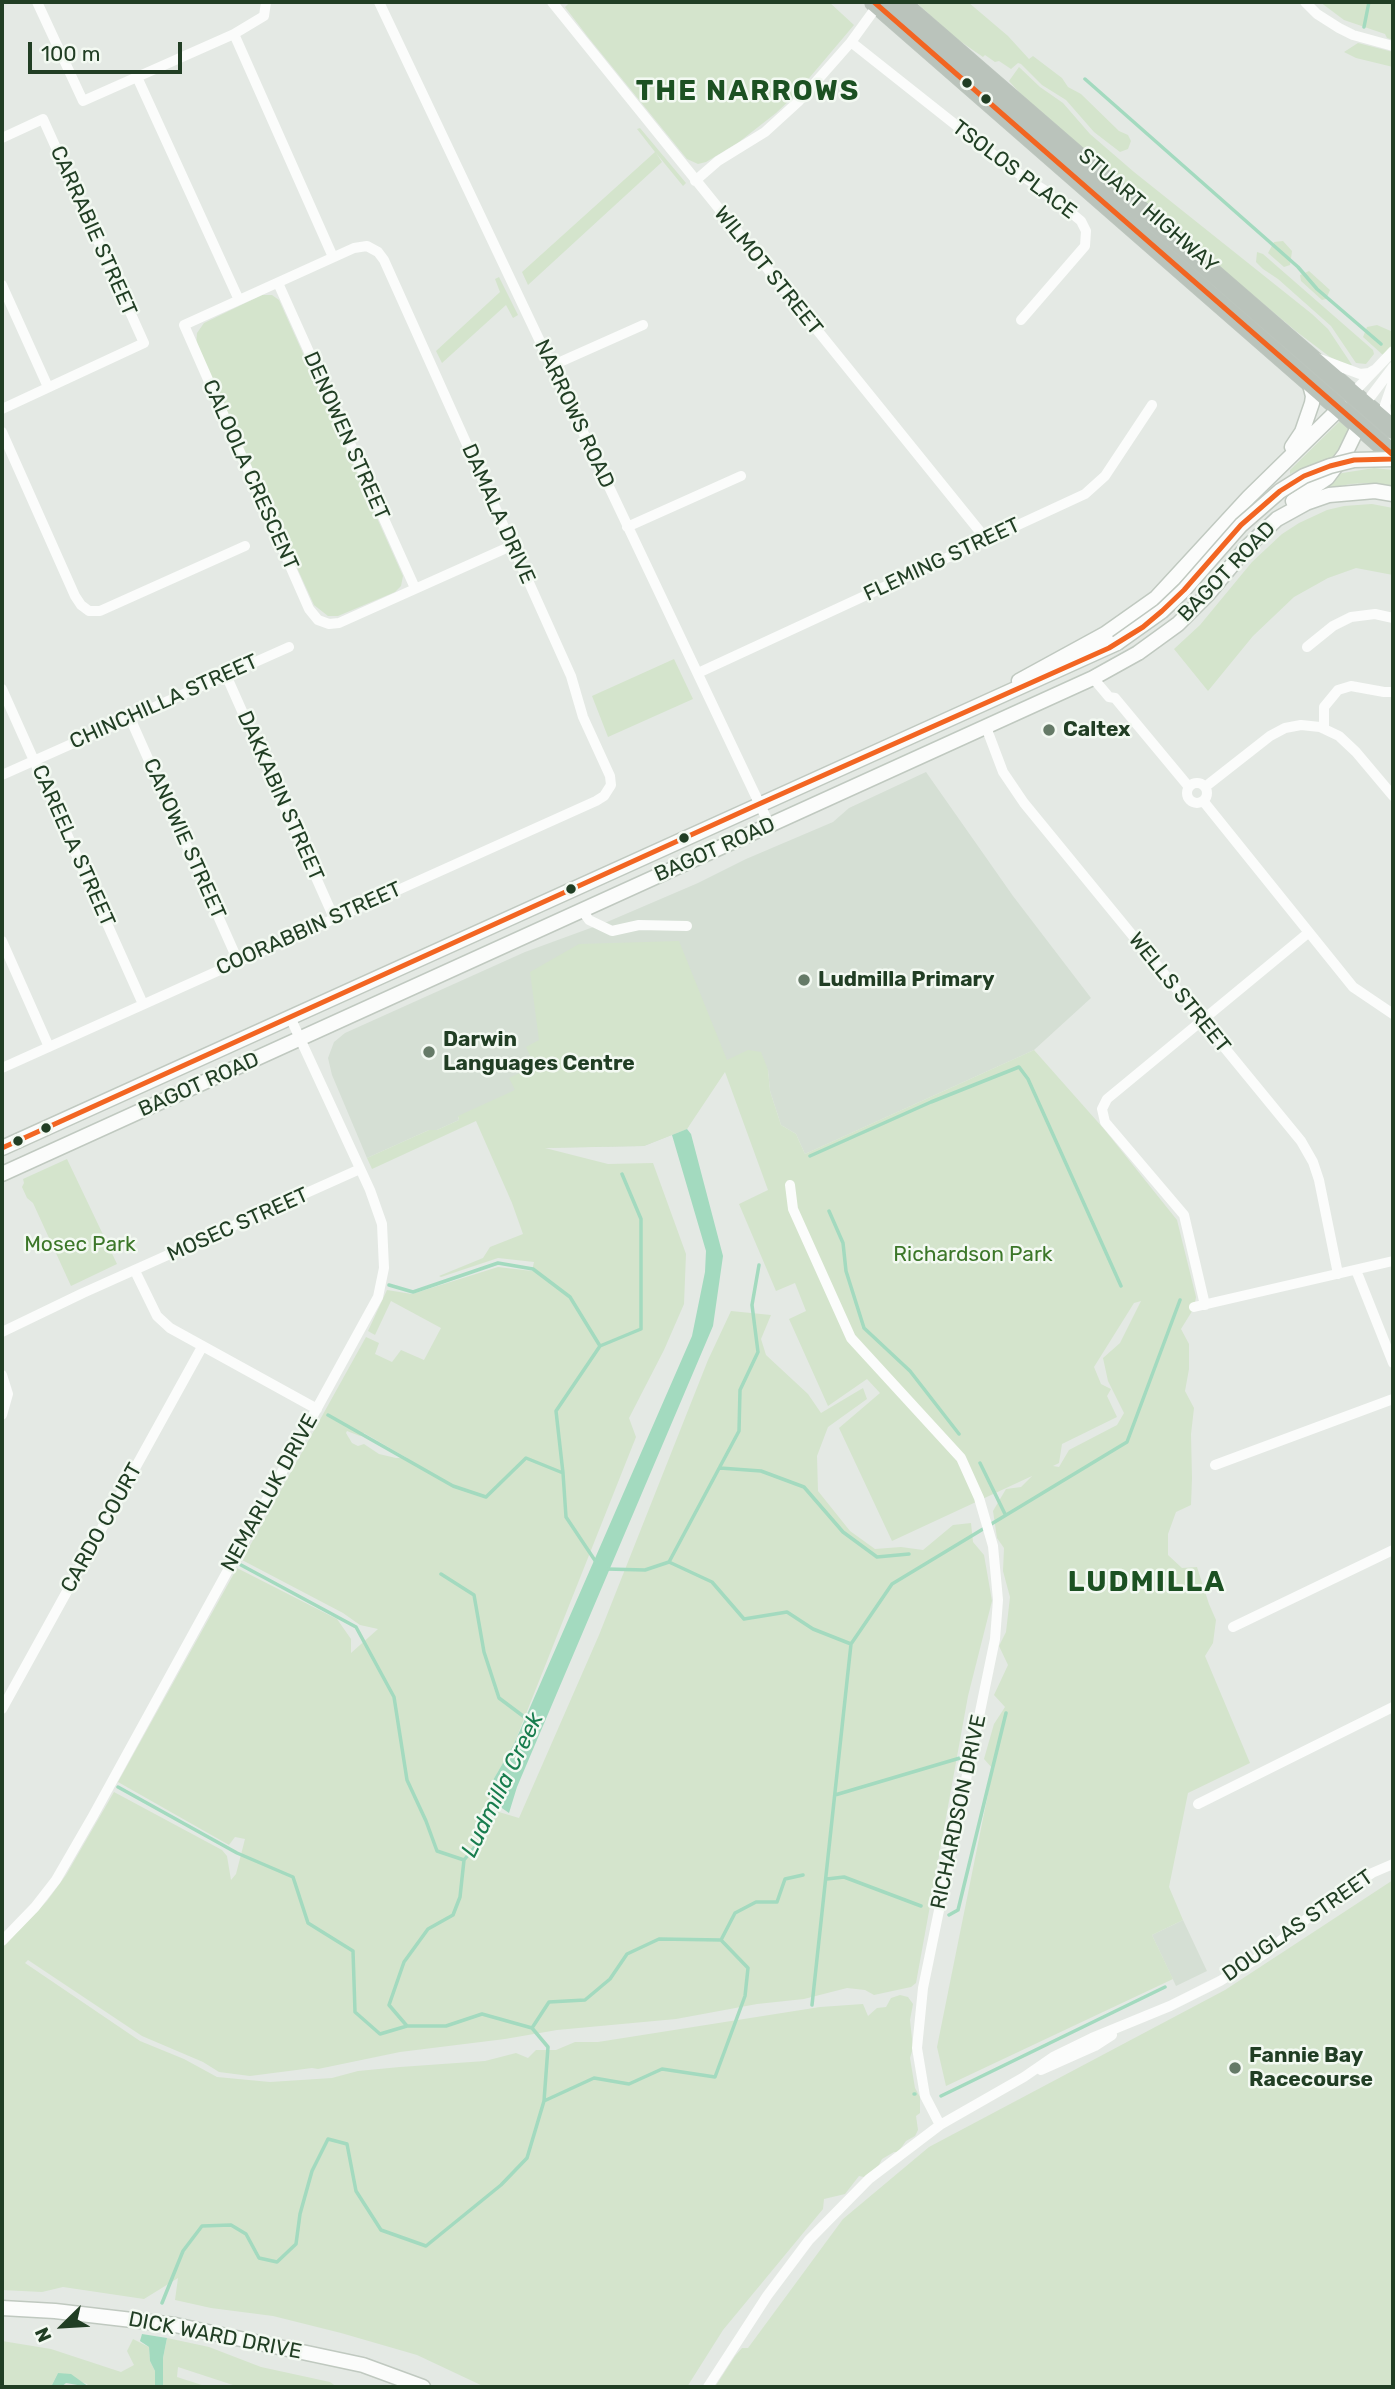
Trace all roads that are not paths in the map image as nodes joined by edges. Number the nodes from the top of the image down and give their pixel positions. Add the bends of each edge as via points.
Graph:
1 (37, 2) edge
2 (267, 2) edge
3 (379, 2) edge
4 (552, 2) edge
5 (900, 2) edge
6 (1305, 2) edge
7 (878, 3) edge
8 (234, 34) junction
9 (851, 42) junction
10 (1393, 46) edge
11 (137, 77) junction
12 (2, 138) edge
13 (695, 181) junction
14 (333, 257) junction
15 (278, 283) junction
16 (2, 285) edge
17 (239, 300) junction
18 (1021, 320) dead end
19 (643, 325) dead end
20 (1393, 351) edge
21 (1310, 357) junction
22 (551, 366) junction
23 (1393, 367) edge
24 (1374, 370) junction
25 (1309, 381) junction
26 (1393, 382) edge
27 (48, 387) junction
28 (1359, 399) junction
29 (1152, 405) dead end
30 (1341, 408) junction
31 (2, 409) edge
32 (1359, 425) junction
33 (1390, 426) edge
34 (2, 432) edge
35 (1393, 457) edge
36 (741, 476) dead end
37 (1393, 494) edge
38 (627, 527) junction
39 (986, 539) junction
40 (1206, 544) junction
41 (511, 545) junction
42 (245, 546) dead end
43 (1247, 547) junction
44 (415, 588) junction
45 (1393, 618) edge
46 (1307, 646) dead end
47 (289, 647) dead end
48 (698, 673) junction
49 (226, 675) junction
50 (1093, 678) junction
51 (2, 689) edge
52 (1392, 695) edge
53 (988, 701) junction
54 (130, 718) junction
55 (985, 727) junction
56 (1324, 729) junction
57 (34, 761) junction
58 (2, 775) edge
59 (611, 785) joint
60 (1189, 787) junction
61 (1205, 787) junction
62 (1391, 788) edge
63 (1204, 802) junction
64 (760, 804) junction
65 (770, 826) junction
66 (582, 911) junction
67 (334, 918) junction
68 (687, 926) dead end
69 (1308, 933) junction
70 (2, 941) edge
71 (238, 961) junction
72 (143, 1004) junction
73 (1393, 1014) edge
74 (290, 1017) junction
75 (1202, 1021) junction
76 (300, 1039) junction
77 (49, 1047) junction
78 (2, 1068) edge
79 (2, 1148) edge
80 (360, 1169) junction
81 (2, 1174) edge
82 (790, 1185) dead end
83 (1393, 1261) edge
84 (1356, 1270) junction
85 (135, 1271) junction
86 (1338, 1274) junction
87 (1205, 1305) junction
88 (1194, 1307) dead end
89 (2, 1332) edge
90 (202, 1347) junction
91 (1393, 1363) edge
92 (2, 1375) edge
93 (1393, 1399) edge
94 (317, 1409) junction
95 (2, 1415) edge
96 (1215, 1465) dead end
97 (1393, 1550) edge
98 (1233, 1627) dead end
99 (1393, 1707) edge
100 (2, 1709) edge
101 (1198, 1804) dead end
102 (1393, 1864) edge
103 (2, 1941) edge
104 (940, 2125) junction
105 (2, 2308) edge
106 (423, 2387) edge
107 (708, 2387) edge

1 - 11 street via 83,101
2 - 8 street via 264,16
3 - 22 street, NARROWS ROAD
4 - 13 street, WILMOT STREET
5 - 21 highway, STUART HIGHWAY
6 - 10 street via 1353,35
7 - 9 street
7 - 25 highway, STUART HIGHWAY
8 - 11 street
8 - 14 street
9 - 13 street via 765,132
9 - 18 street, TSOLOS PLACE via 1081,220 1085,246
11 - 17 street
12 - 27 street, CARRABIE STREET via 43,119 144,343
13 - 39 street, WILMOT STREET
14 - 15 street
14 - 41 street, DAMALA DRIVE via 359,247 373,249 384,260
15 - 17 street
15 - 44 street, DENOWEN STREET
16 - 27 street
17 - 44 street, CALOOLA CRESCENT via 184,325 309,609 329,624
19 - 22 street
20 - 24 street
21 - 24 street via 1360,374
21 - 28 highway, STUART HIGHWAY
22 - 38 street, NARROWS ROAD
23 - 28 street
24 - 28 street
25 - 30 highway, STUART HIGHWAY
25 - 40 main road via 1312,403 1299,438
26 - 33 street via 1385,405
27 - 31 street
28 - 30 highway
28 - 32 highway
28 - 33 highway, STUART HIGHWAY
29 - 39 street, FLEMING STREET via 1105,476 1089,492
30 - 32 highway, STUART HIGHWAY
30 - 40 main road, BAGOT ROAD
32 - 35 highway, STUART HIGHWAY
32 - 43 main road via 1327,478 1262,524
34 - 42 street, CALOOLA CRESCENT via 75,596 89,611 100,611
35 - 53 main road, BAGOT ROAD, bridge via 1354,460 1304,476 1251,515 1162,611 1117,643
36 - 38 street
37 - 43 main road, BAGOT ROAD via 1353,492 1319,498 1277,519
38 - 48 street, NARROWS ROAD
39 - 48 street, FLEMING STREET
40 - 53 main road, BAGOT ROAD via 1140,611
41 - 44 street
41 - 59 street, DAMALA DRIVE via 571,676
43 - 50 main road, BAGOT ROAD via 1178,624
45 - 46 street via 1375,614 1351,617
47 - 49 street, CHINCHILLA STREET
48 - 64 street, NARROWS ROAD
49 - 54 street, CHINCHILLA STREET
49 - 67 street, DAKKABIN STREET
50 - 55 main road, BAGOT ROAD
50 - 60 street
51 - 57 street, CAREELA STREET
52 - 56 street via 1351,686 1338,690 1324,707
53 - 64 main road, BAGOT ROAD
54 - 57 street, CHINCHILLA STREET
54 - 71 street, CANOWIE STREET
55 - 65 main road, BAGOT ROAD
55 - 75 street, WELLS STREET via 1015,791
56 - 61 street via 1301,724 1285,728
56 - 62 street via 1347,742
57 - 58 street, CHINCHILLA STREET
57 - 72 street, CAREELA STREET
59 - 67 street, COORABBIN STREET via 596,801
60 - 61 street via 1196,783
60 - 63 street via 1190,802
61 - 63 street
63 - 69 street
64 - 65 street, NARROWS ROAD
64 - 74 main road, BAGOT ROAD
65 - 66 main road, BAGOT ROAD
66 - 68 street via 589,920 612,931 639,925
66 - 76 main road, BAGOT ROAD
67 - 71 street, COORABBIN STREET
69 - 73 street via 1353,987
69 - 75 street
70 - 77 street
71 - 72 street, COORABBIN STREET
72 - 77 street, COORABBIN STREET
74 - 76 street, NEMARLUK DRIVE
74 - 79 main road, BAGOT ROAD
75 - 86 street, WELLS STREET via 1307,1151 1319,1180
75 - 87 street via 1107,1099 1102,1109 1105,1122 1184,1215
76 - 80 street, NEMARLUK DRIVE
76 - 81 main road, BAGOT ROAD
77 - 78 street, COORABBIN STREET
80 - 85 street, MOSEC STREET
80 - 94 street, NEMARLUK DRIVE via 382,1224 382,1283
82 - 104 street, RICHARDSON DRIVE via 793,1209 851,1338 961,1458 993,1546 998,1600 995,1639 923,1988 917,2048 925,2096
83 - 84 street
84 - 86 street
84 - 91 street
85 - 89 street, MOSEC STREET
85 - 90 street via 163,1323
86 - 87 street
87 - 88 street
90 - 94 street
90 - 100 street, CARDO COURT
92 - 95 street via 8,1394
93 - 96 street
94 - 103 street, NEMARLUK DRIVE via 56,1880
97 - 98 street
99 - 101 street
102 - 104 street, DOUGLAS STREET via 1317,1910 1266,1954 1220,1981 1127,2025 1059,2064 1024,2077
104 - 107 street, DOUGLAS STREET via 869,2179 809,2240
105 - 106 main road, DICK WARD DRIVE via 175,2325 363,2365

